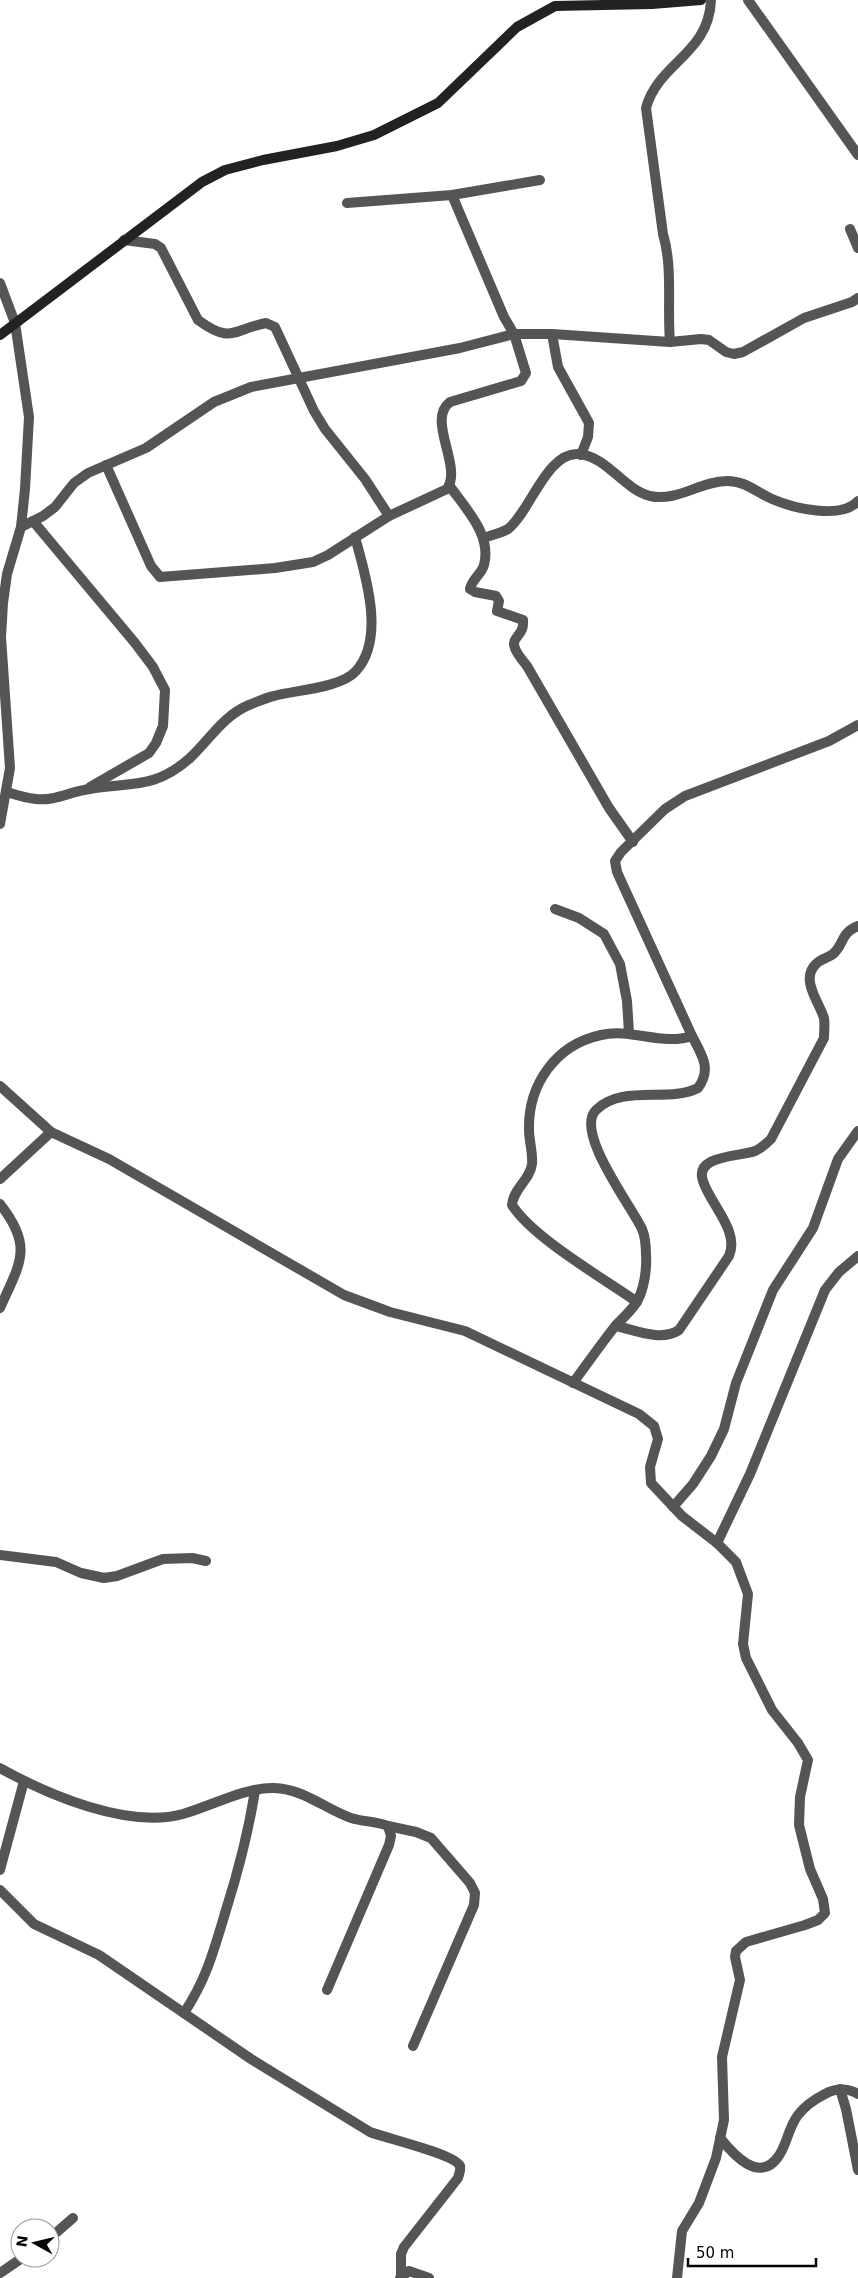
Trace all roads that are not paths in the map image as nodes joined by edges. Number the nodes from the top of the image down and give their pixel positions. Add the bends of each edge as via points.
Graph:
1 (701, 0) edge
2 (711, 0) edge
3 (748, 0) edge
4 (858, 155) edge
5 (540, 180) dead end
6 (452, 194) junction
7 (347, 203) dead end
8 (850, 229) dead end
9 (124, 240) junction
10 (858, 248) edge
11 (0, 283) edge
12 (858, 298) edge
13 (15, 323) junction
14 (0, 334) edge
15 (514, 334) junction
16 (552, 334) junction
17 (670, 342) junction
18 (299, 378) junction
19 (581, 454) junction
20 (106, 465) junction
21 (450, 485) junction
22 (858, 501) edge
23 (389, 516) junction
24 (33, 521) junction
25 (20, 527) junction
26 (354, 537) junction
27 (484, 538) junction
28 (1, 604) edge
29 (858, 725) edge
30 (5, 767) edge
31 (84, 790) junction
32 (7, 792) junction
33 (0, 824) edge
34 (633, 842) junction
35 (555, 909) dead end
36 (858, 926) edge
37 (629, 1033) junction
38 (692, 1036) junction
39 (0, 1086) edge
40 (858, 1131) edge
41 (51, 1132) junction
42 (0, 1179) edge
43 (0, 1204) edge
44 (858, 1256) edge
45 (637, 1302) junction
46 (0, 1308) edge
47 (616, 1326) junction
48 (573, 1383) junction
49 (674, 1508) junction
50 (717, 1543) junction
51 (0, 1555) edge
52 (206, 1561) dead end
53 (0, 1768) edge
54 (24, 1781) junction
55 (255, 1791) junction
56 (388, 1826) junction
57 (0, 1870) edge
58 (0, 1890) edge
59 (327, 1990) dead end
60 (184, 2013) junction
61 (414, 2046) dead end
62 (840, 2089) junction
63 (858, 2094) edge
64 (720, 2138) junction
65 (858, 2170) edge
66 (73, 2218) dead end
67 (60, 2229) edge
68 (400, 2277) edge
69 (429, 2278) edge
70 (677, 2278) edge

1 - 9 street via 555,6 517,27 438,103 374,135 225,170 202,182
2 - 17 street via 703,35 653,90 646,108 662,234 668,252
3 - 4 street
5 - 6 street
6 - 7 street
6 - 15 street
8 - 10 street
9 - 13 street
9 - 18 street via 155,244 161,248 198,320 208,327 231,334 266,323 275,327
11 - 13 street
12 - 17 street via 804,318 743,352 726,352 709,340
13 - 14 street
13 - 25 street via 29,417
15 - 16 street
15 - 18 street via 460,348
15 - 21 street via 525,369 524,378 450,402 442,412 452,476
16 - 17 street
16 - 19 street via 558,367 589,423 588,437
18 - 20 street via 251,388 214,402 146,448
18 - 23 street via 325,429 365,479
19 - 22 street via 597,460 649,496 680,496 727,481 744,483 790,506 813,510 838,511 852,508
19 - 27 street via 559,461 513,524
20 - 24 street via 74,483 55,507
20 - 26 street via 150,566 160,577 313,562
21 - 23 street
21 - 27 street
23 - 26 street
24 - 25 street
24 - 31 street via 153,666 165,690 163,726 149,753
25 - 28 street
26 - 31 street via 365,573 372,616 365,657 356,672 343,681 274,696 246,706 222,723 190,758 161,779
27 - 34 street via 484,566 470,589 496,596 499,599 497,611 523,620 514,640 515,652 531,672 609,808
28 - 30 street
29 - 34 street via 829,741 685,796 665,809
30 - 32 street
31 - 32 street via 49,799
32 - 33 street
34 - 38 street via 617,857 617,872
35 - 37 street via 579,918 604,934 620,964
36 - 47 street via 842,937 834,954 816,963 813,969 810,986 824,1020 824,1038 771,1139 757,1150 717,1160 702,1169 703,1182 729,1233 732,1243 729,1256 679,1330 662,1336
37 - 38 street via 680,1040
37 - 45 street via 601,1035 573,1046 550,1065 539,1080 532,1094 530,1109 530,1172 514,1196 512,1205 562,1251
38 - 45 street via 706,1068 698,1088 682,1093 621,1098 605,1104 595,1111 591,1119 594,1140 603,1162 643,1230 646,1257 643,1285
39 - 41 street
40 - 49 street via 838,1159 813,1228 767,1305 736,1383 724,1428 698,1477
41 - 42 street
41 - 48 street via 109,1159 344,1295 390,1312 465,1331
43 - 46 street via 21,1239 20,1259
44 - 50 street via 825,1290 750,1474
45 - 47 street
47 - 48 street
48 - 49 street via 639,1414 654,1426 658,1439 650,1479
49 - 50 street
50 - 64 street via 736,1562 746,1584 748,1607 743,1644 746,1658 772,1710 808,1760 800,1797 799,1825 810,1869 825,1907 825,1913 818,1920 746,1942 736,1952 740,1980 722,2057 724,2120
51 - 52 street via 56,1562 81,1573 104,1578 163,1560 192,1558
53 - 54 street
54 - 55 street via 112,1815 153,1818 182,1815
54 - 57 street
55 - 56 street via 285,1789 352,1818
55 - 60 street via 248,1834 217,1946 203,1981
56 - 59 street via 389,1845
56 - 61 street via 432,1838 475,1893 474,1904
58 - 60 street via 34,1924 99,1955
60 - 68 street via 251,2059 370,2132 419,2146 458,2164 458,2178 404,2247
62 - 63 street
62 - 64 street via 807,2105 771,2165 758,2168 746,2165
62 - 65 street
64 - 70 street via 699,2203 682,2231
66 - 67 street
68 - 69 street via 413,2271

